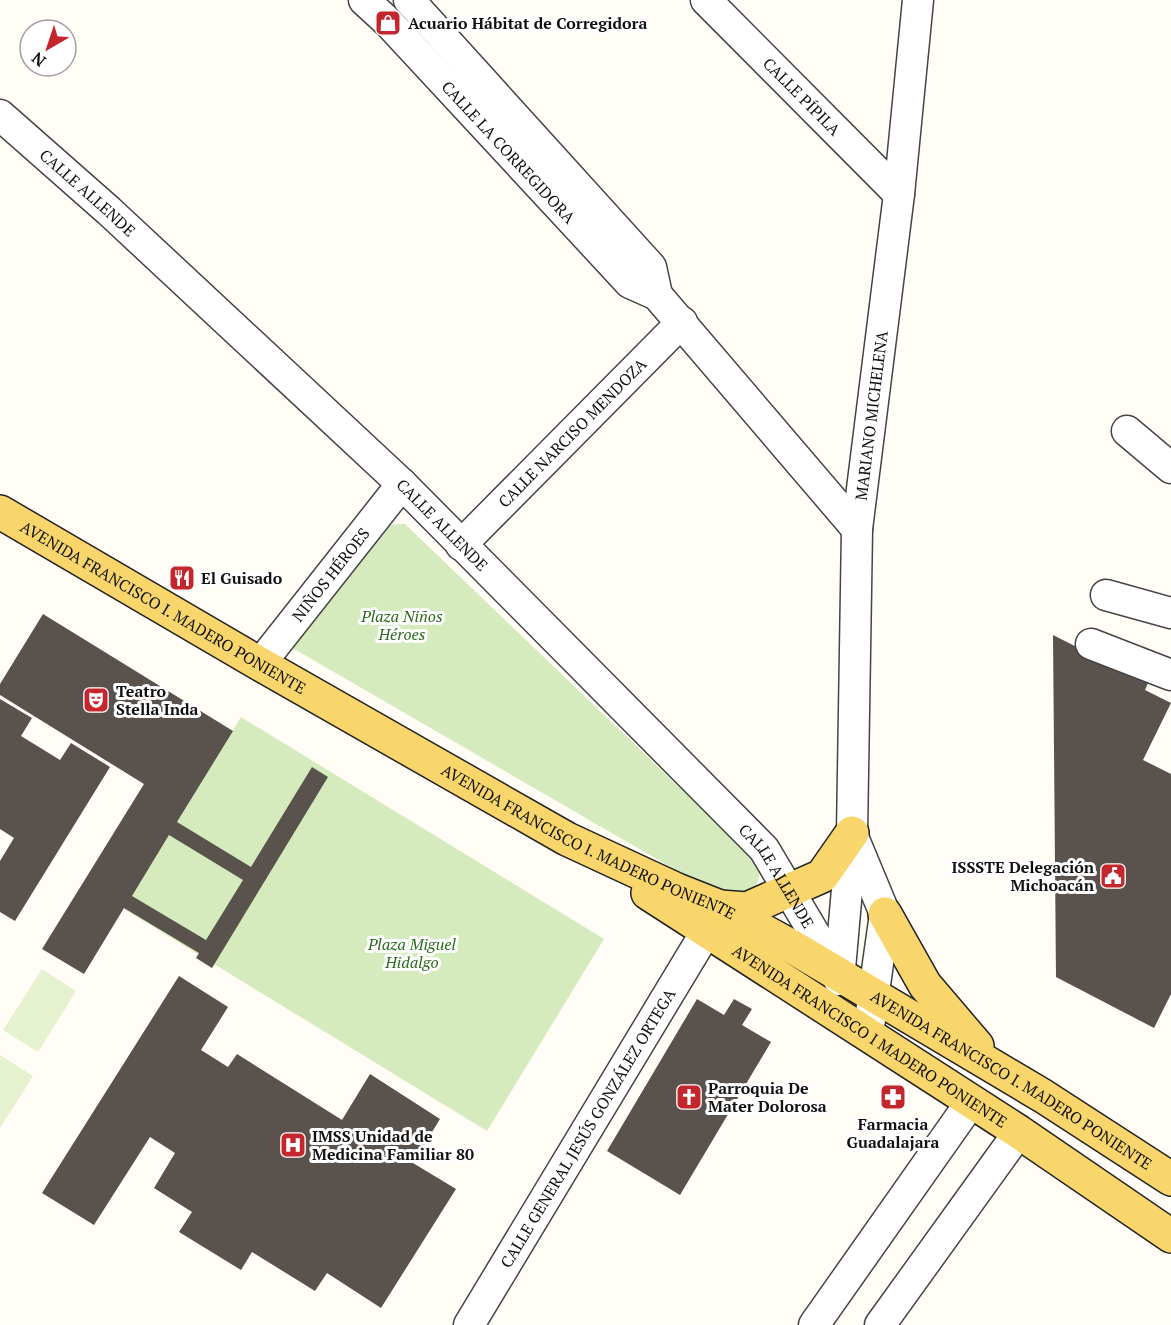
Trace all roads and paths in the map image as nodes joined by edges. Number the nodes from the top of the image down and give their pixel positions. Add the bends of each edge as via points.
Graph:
1 (364, 0) edge
2 (409, 0) edge
3 (706, 0) edge
4 (918, 0) edge
5 (0, 115) edge
6 (899, 194) junction
7 (657, 295) junction
8 (682, 322) junction
9 (1127, 431) dead end
10 (1171, 468) edge
11 (402, 484) junction
12 (2, 517) edge
13 (857, 529) junction
14 (461, 545) junction
15 (1106, 595) dead end
16 (1171, 613) edge
17 (1091, 644) dead end
18 (260, 664) junction
19 (1171, 675) edge
20 (852, 833) junction
21 (789, 891) junction
22 (885, 914) junction
23 (713, 920) junction
24 (840, 975) junction
25 (874, 995) junction
26 (836, 1014) junction
27 (868, 1034) junction
28 (1043, 1096) junction
29 (971, 1102) junction
30 (1019, 1132) junction
31 (1171, 1179) edge
32 (1171, 1236) edge
33 (469, 1325) edge
34 (814, 1325) edge
35 (880, 1325) edge

1 - 7 street, CALLE LA CORREGIDORA via 630,283
2 - 7 street, CALLE LA CORREGIDORA via 651,267
3 - 6 street, CALLE PÍPILA
4 - 6 street, MARIANO MICHELENA
5 - 11 street, CALLE ALLENDE
6 - 13 street, MARIANO MICHELENA
7 - 8 street, CALLE LA CORREGIDORA
8 - 13 street, CALLE LA CORREGIDORA
8 - 14 street, CALLE NARCISO MENDOZA
9 - 10 street
11 - 14 street, CALLE ALLENDE
11 - 18 street, NIÑOS HÉROES
12 - 18 main road, AVENIDA FRANCISCO I. MADERO PONIENTE
13 - 20 street, MARIANO MICHELENA
14 - 21 street, CALLE ALLENDE via 764,849
15 - 16 street
17 - 19 street
18 - 23 main road, AVENIDA FRANCISCO I. MADERO PONIENTE via 567,839 677,890
20 - 21 main road via 822,876
20 - 22 street, MARIANO MICHELENA
20 - 24 street, MARIANO MICHELENA
21 - 23 main road
21 - 24 street, CALLE ALLENDE
22 - 25 street, MARIANO MICHELENA
22 - 28 main road via 925,985 978,1047
23 - 24 main road, AVENIDA FRANCISCO I. MADERO PONIENTE
23 - 26 main road, AVENIDA FRANCISCO I MADERO PONIENTE
23 - 33 street, CALLE GENERAL JESÚS GONZÁLEZ ORTEGA
24 - 25 main road, AVENIDA FRANCISCO I. MADERO PONIENTE
24 - 26 street, MARIANO MICHELENA
25 - 27 street, MARIANO MICHELENA
25 - 28 main road, AVENIDA FRANCISCO I. MADERO PONIENTE
26 - 27 main road, AVENIDA FRANCISCO I MADERO PONIENTE
27 - 29 main road, AVENIDA FRANCISCO I MADERO PONIENTE
28 - 31 main road, AVENIDA FRANCISCO I. MADERO PONIENTE
29 - 30 main road, AVENIDA FRANCISCO I MADERO PONIENTE
29 - 34 street
30 - 32 main road, AVENIDA FRANCISCO I MADERO PONIENTE
30 - 35 street

